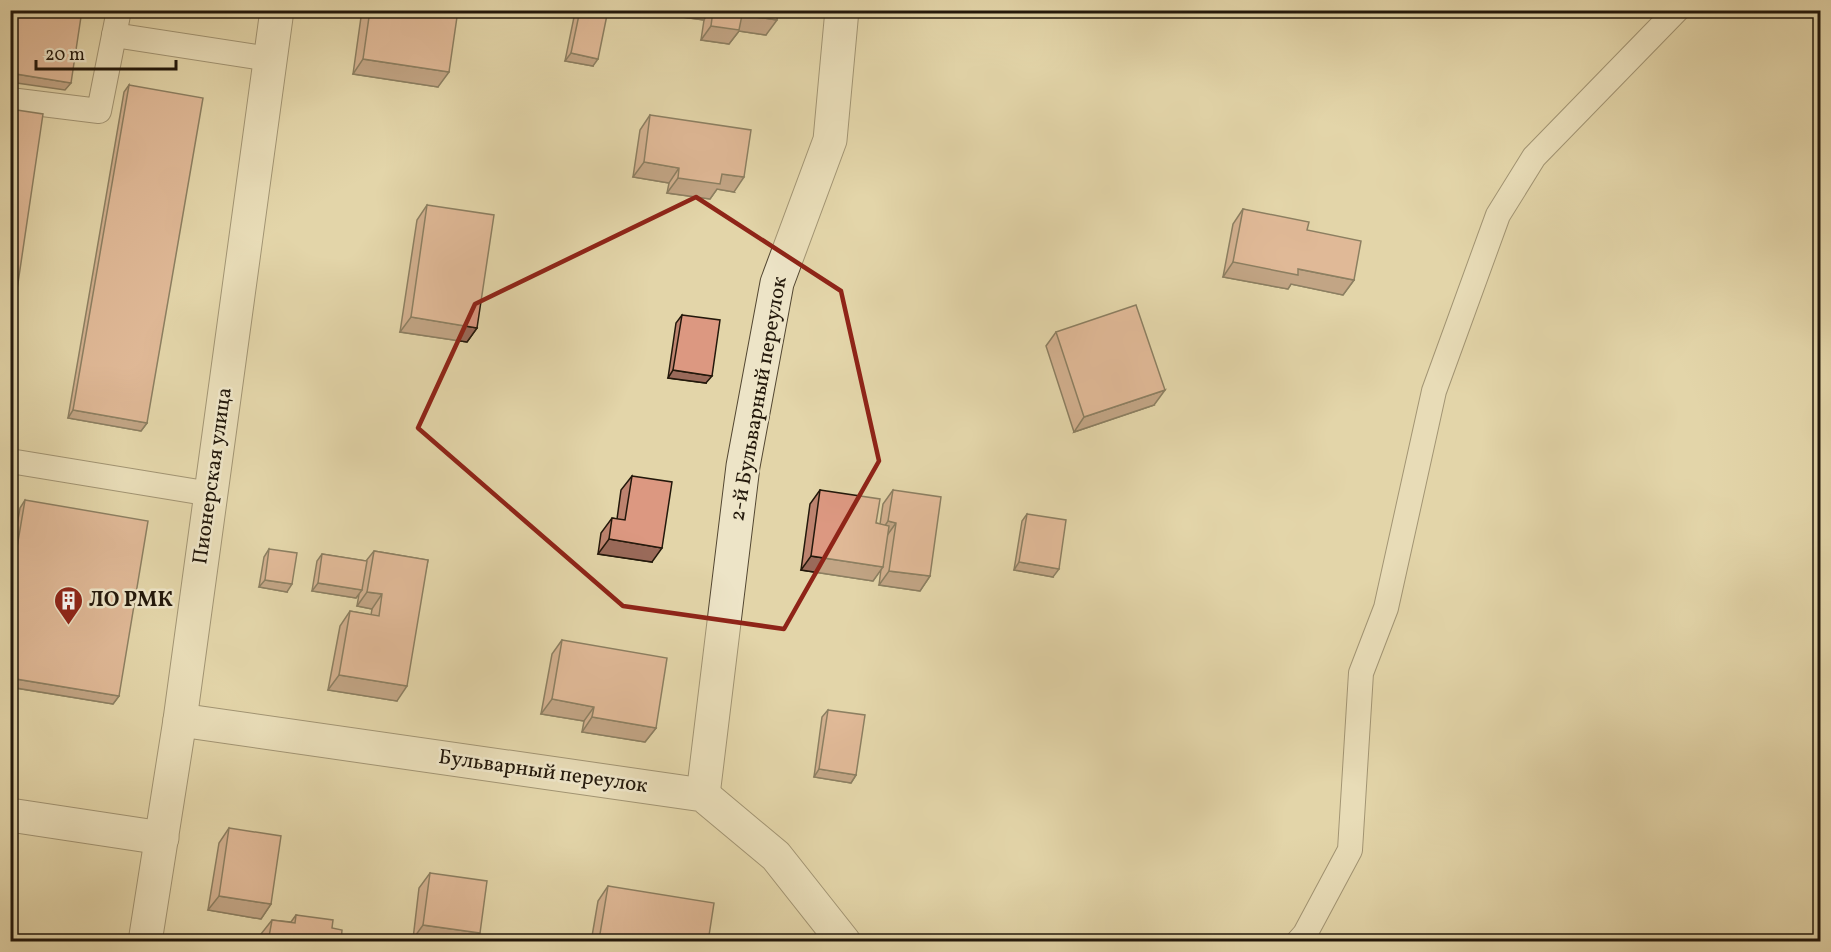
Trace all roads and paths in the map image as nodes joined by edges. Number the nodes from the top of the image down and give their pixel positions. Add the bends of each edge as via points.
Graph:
1 (119, 10) edge
2 (277, 10) edge
3 (842, 10) edge
4 (1677, 10) edge
5 (114, 35) junction
6 (270, 59) junction
7 (10, 100) edge
8 (10, 461) edge
9 (211, 494) junction
10 (180, 720) junction
11 (703, 795) junction
12 (10, 815) edge
13 (162, 838) junction
14 (144, 942) edge
15 (844, 942) edge
16 (1298, 942) edge

1 - 5 lane
2 - 6 street, Пионерская улица
3 - 11 street, 2-й Бульварный переулок via 830,140 777,283 743,466
4 - 16 lane via 1534,157 1498,215 1434,391 1386,608 1361,673 1350,850
5 - 6 lane
5 - 7 lane via 99,111
6 - 9 street, Пионерская улица
8 - 9 lane
9 - 10 street, Пионерская улица
10 - 11 street, Бульварный переулок
10 - 13 street, Пионерская улица
11 - 15 street via 776,856
12 - 13 street
13 - 14 street, Пионерская улица

